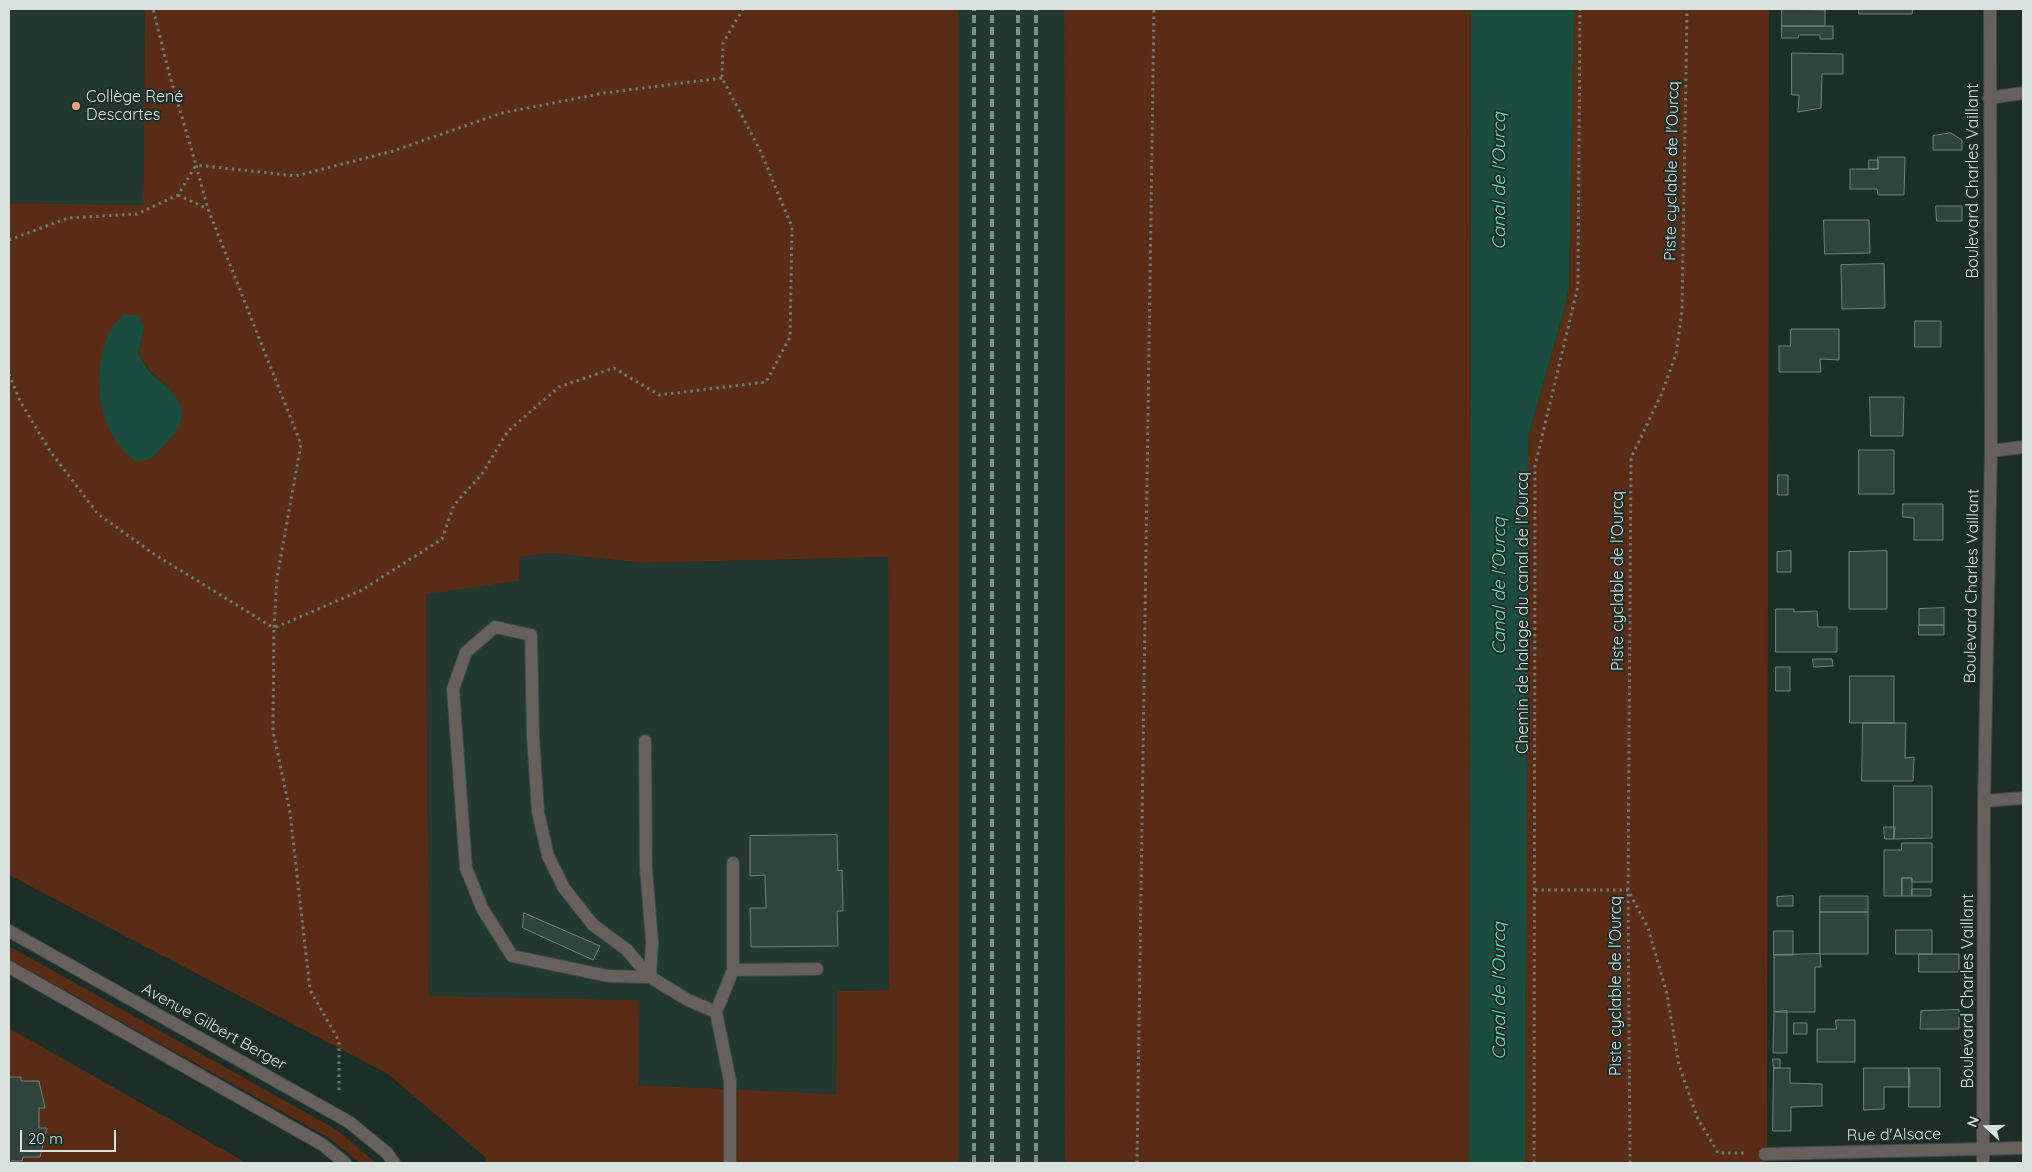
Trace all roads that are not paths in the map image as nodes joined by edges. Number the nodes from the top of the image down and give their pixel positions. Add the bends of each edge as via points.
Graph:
1 (1990, 9) edge
2 (2023, 93) edge
3 (1989, 98) junction
4 (2023, 447) edge
5 (1991, 451) junction
6 (645, 741) dead end
7 (2023, 798) edge
8 (1984, 801) junction
9 (734, 863) dead end
10 (9, 931) edge
11 (9, 967) edge
12 (817, 969) dead end
13 (733, 970) junction
14 (650, 977) junction
15 (716, 1012) junction
16 (2023, 1148) edge
17 (1983, 1149) junction
18 (1765, 1154) road end
19 (345, 1163) edge
20 (394, 1163) edge
21 (730, 1163) edge
22 (1983, 1163) edge

1 - 3 street, Boulevard Charles Vaillant
2 - 3 street
3 - 5 street, Boulevard Charles Vaillant
4 - 5 street
5 - 8 street, Boulevard Charles Vaillant
6 - 14 street via 646,868 652,942
7 - 8 street
8 - 17 street, Boulevard Charles Vaillant
9 - 13 street
10 - 20 street, Avenue Gilbert Berger via 349,1122
11 - 19 street via 323,1145
12 - 13 street
13 - 15 street
14 - 14 street via 626,948 593,925 564,888 548,856 538,812 532,635 495,627 466,652 453,689 466,868 482,908 512,956 608,976
14 - 15 street via 688,1000
15 - 21 street via 730,1081
16 - 17 street, Rue d'Alsace
17 - 18 street, Rue d'Alsace
17 - 22 street, Boulevard Charles Vaillant

